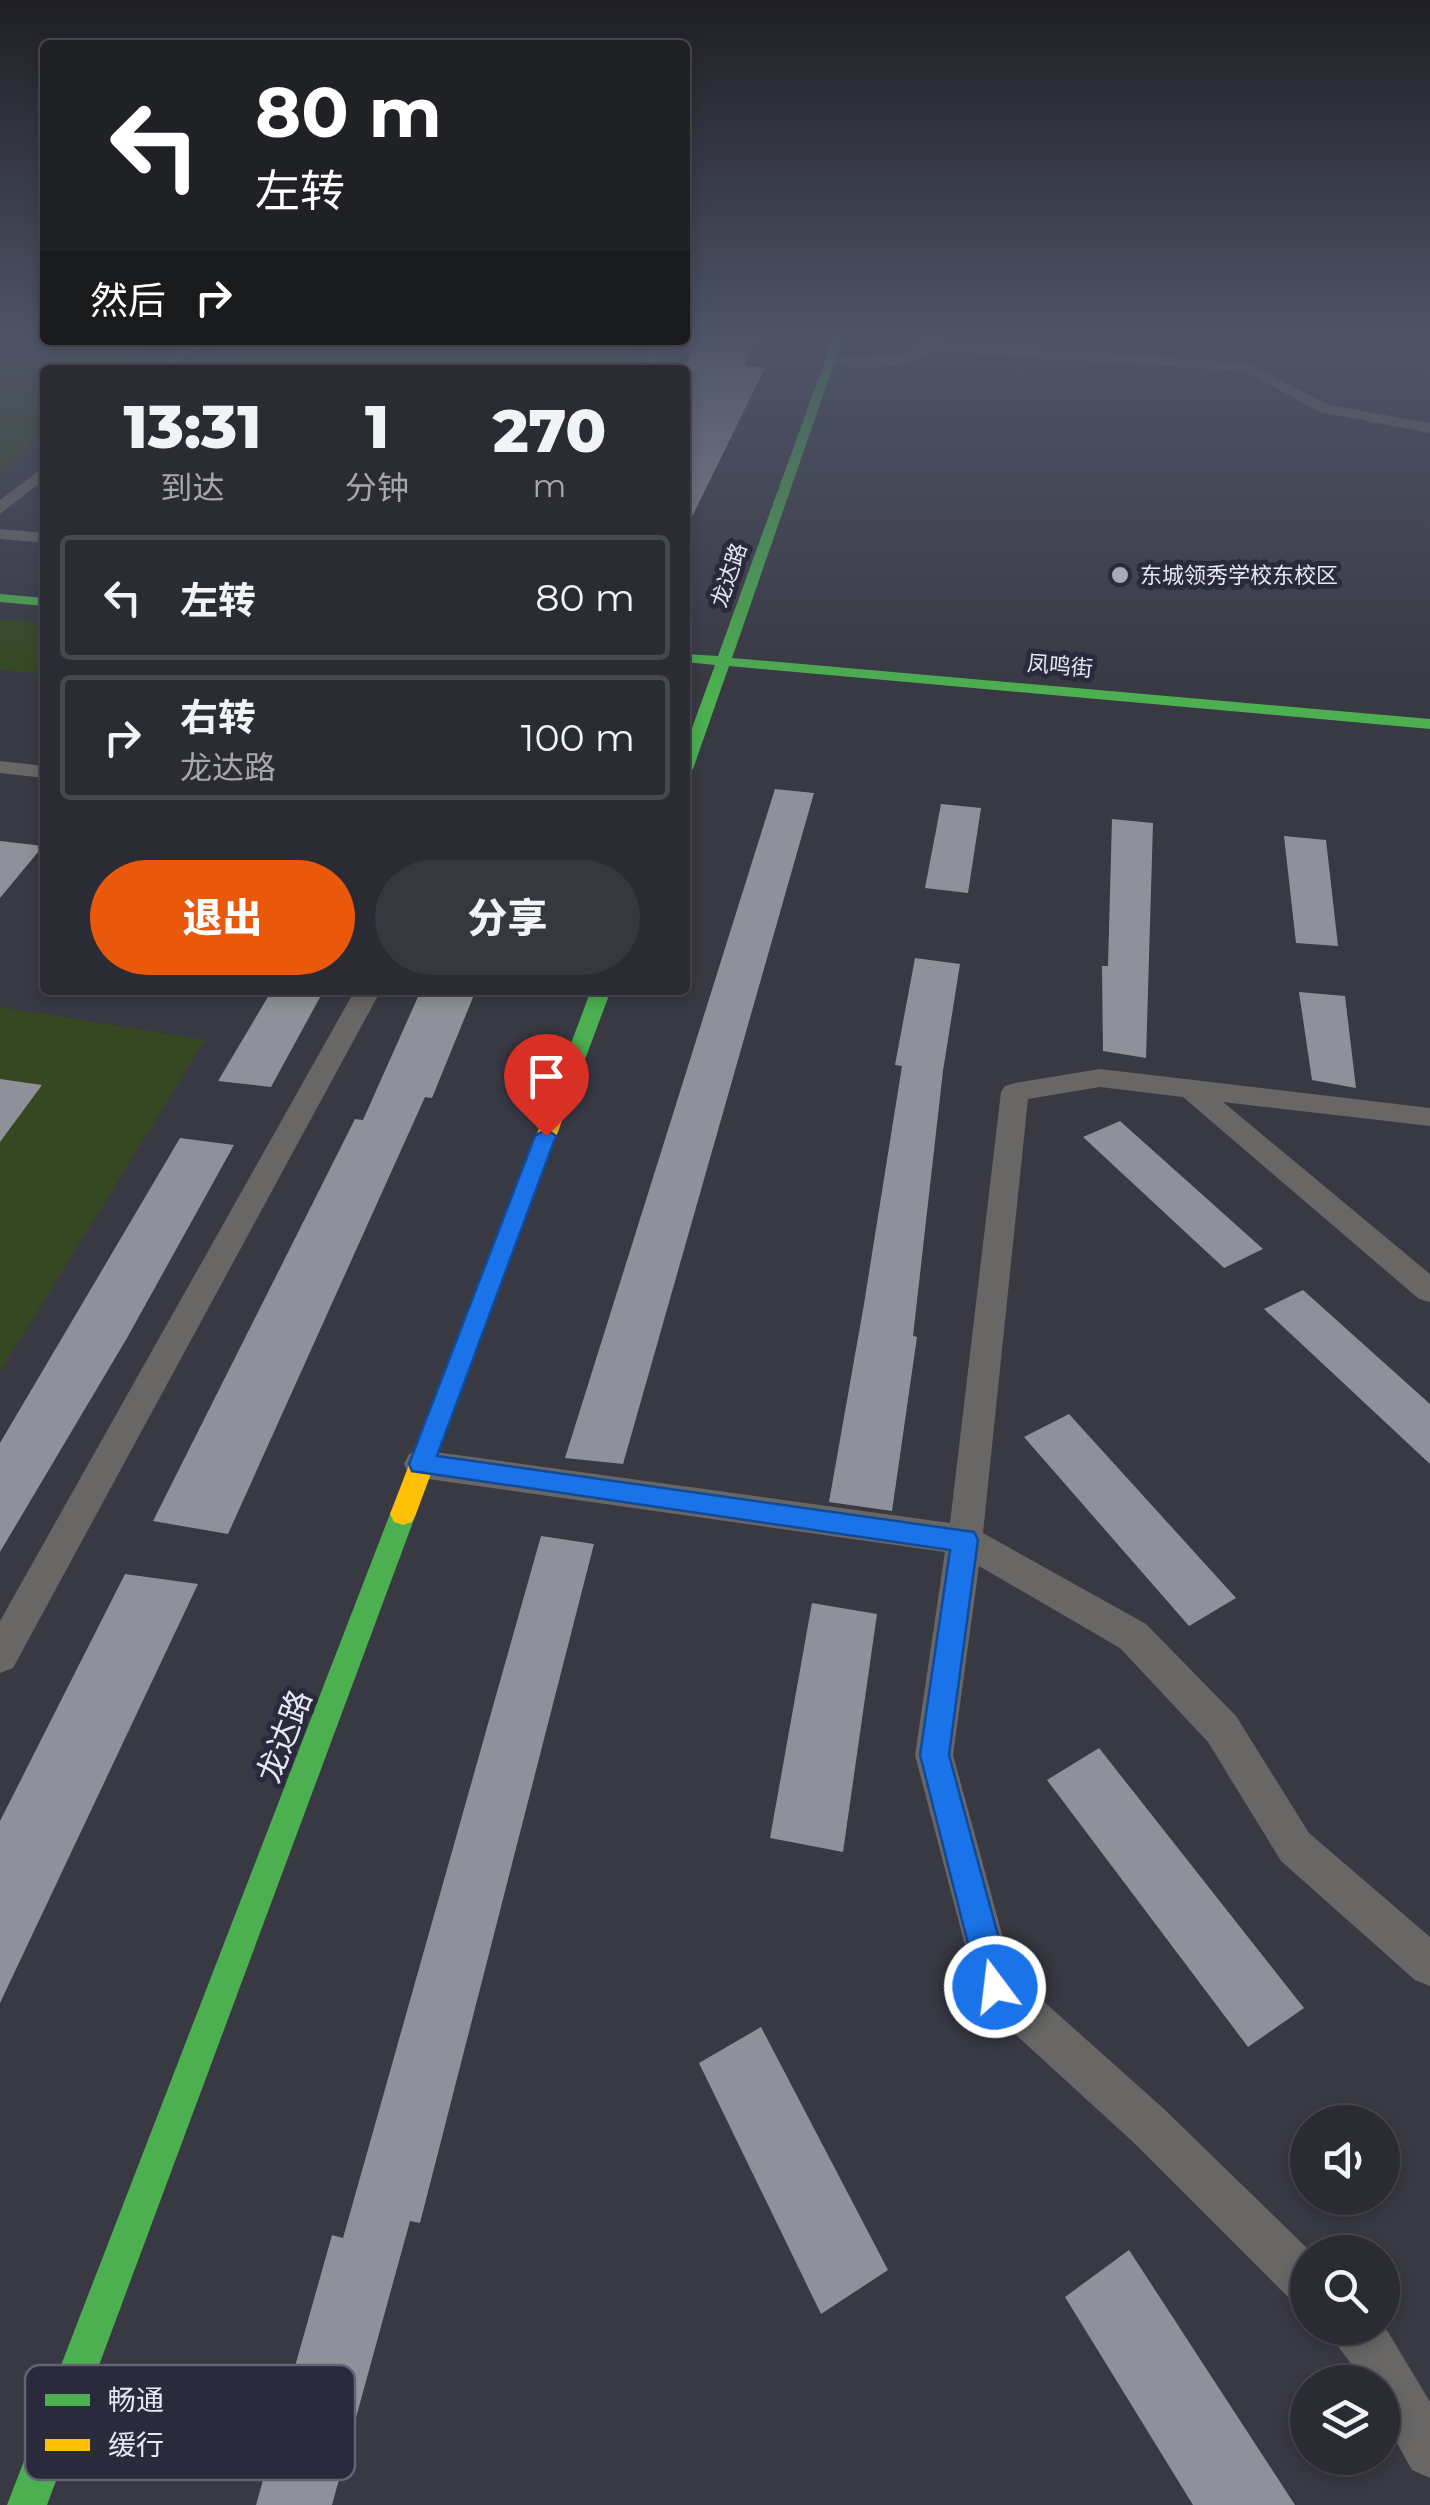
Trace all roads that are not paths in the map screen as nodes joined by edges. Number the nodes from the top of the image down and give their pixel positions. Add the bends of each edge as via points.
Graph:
1 (797, 458) edge
2 (40, 474) edge
3 (0, 509) edge
4 (0, 534) edge
5 (40, 538) edge
6 (0, 582) edge
7 (40, 586) edge
8 (0, 598) edge
9 (40, 602) edge
10 (690, 643) edge
11 (728, 654) junction
12 (690, 658) edge
13 (1430, 706) edge
14 (1430, 724) edge
15 (690, 755) edge
16 (0, 767) edge
17 (40, 771) edge
18 (365, 995) edge
19 (599, 995) edge
20 (1190, 1088) junction
21 (1430, 1117) edge
22 (1430, 1290) edge
23 (422, 1464) junction
24 (964, 1540) junction
25 (0, 1656) edge
26 (1430, 1965) edge
27 (1290, 2265) edge
28 (1369, 2345) edge
29 (80, 2365) edge
30 (1430, 2452) edge
31 (36, 2480) edge
32 (27, 2505) edge

1 - 11 street, 龙达路
2 - 3 street
4 - 5 street
6 - 7 street
8 - 9 street
10 - 11 street, 凤鸣街
11 - 12 street, 凤鸣街
11 - 13 street, 凤鸣街
11 - 14 street, 凤鸣街
11 - 15 street, 龙达路
16 - 17 street
18 - 25 street
19 - 23 street, 龙达路
20 - 21 street
20 - 22 street
20 - 24 street via 1100,1078 1016,1092
23 - 24 street
23 - 29 street, 龙达路
24 - 26 street via 1133,1636 1222,1729 1295,1846
24 - 27 street via 934,1755 995,1987
28 - 30 street
31 - 32 street, 龙达路

